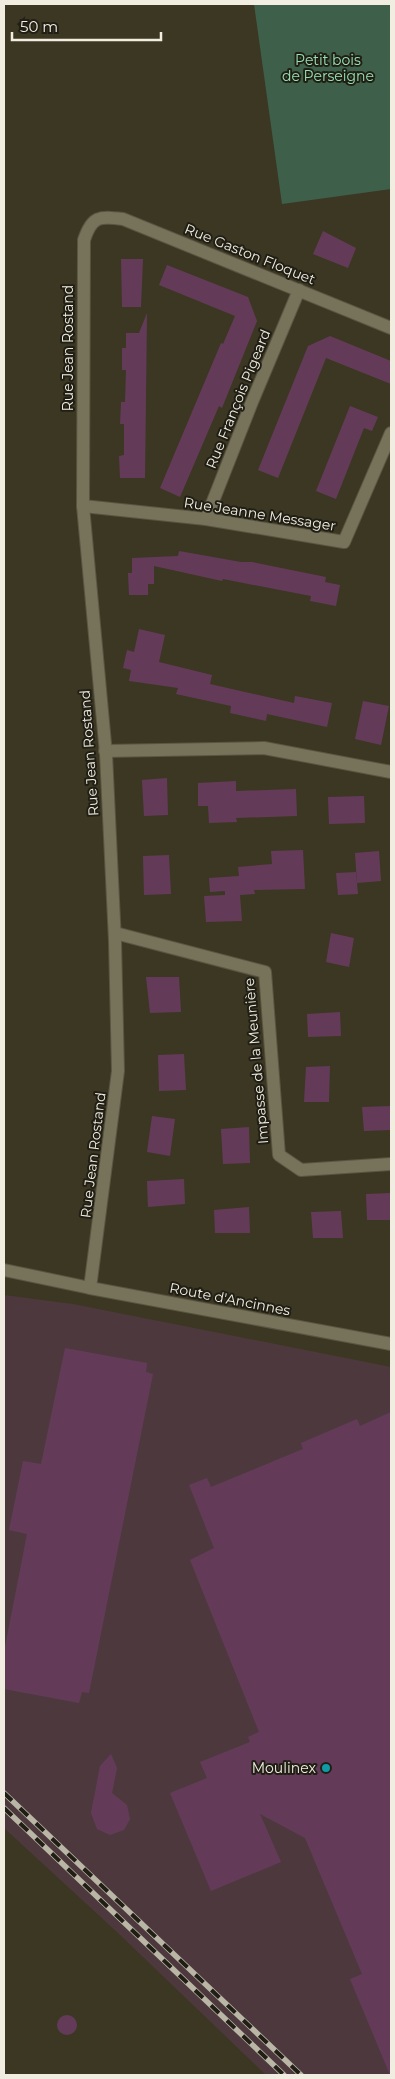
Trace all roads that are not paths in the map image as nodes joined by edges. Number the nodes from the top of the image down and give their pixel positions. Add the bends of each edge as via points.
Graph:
1 (96, 219) joint
2 (299, 290) junction
3 (391, 328) edge
4 (391, 433) edge
5 (83, 506) junction
6 (206, 519) junction
7 (105, 751) junction
8 (391, 772) edge
9 (115, 933) junction
10 (391, 1164) edge
11 (4, 1270) edge
12 (90, 1288) junction
13 (391, 1344) edge

1 - 2 street, Rue Gaston Floquet via 106,216 123,219
1 - 5 street, Rue Jean Rostand via 88,227 84,240
2 - 3 street, Rue Gaston Floquet
2 - 6 street, Rue François Pigeard
4 - 6 street, Rue Jeanne Messager via 344,542
5 - 6 street, Rue Jeanne Messager
5 - 7 street, Rue Jean Rostand
7 - 8 street via 264,748
7 - 9 street, Rue Jean Rostand
9 - 10 street, Impasse de la Meunière via 265,972 279,1154 301,1170
9 - 12 street, Rue Jean Rostand via 118,1071
11 - 12 street, Route d'Ancinnes
12 - 13 street, Route d'Ancinnes

